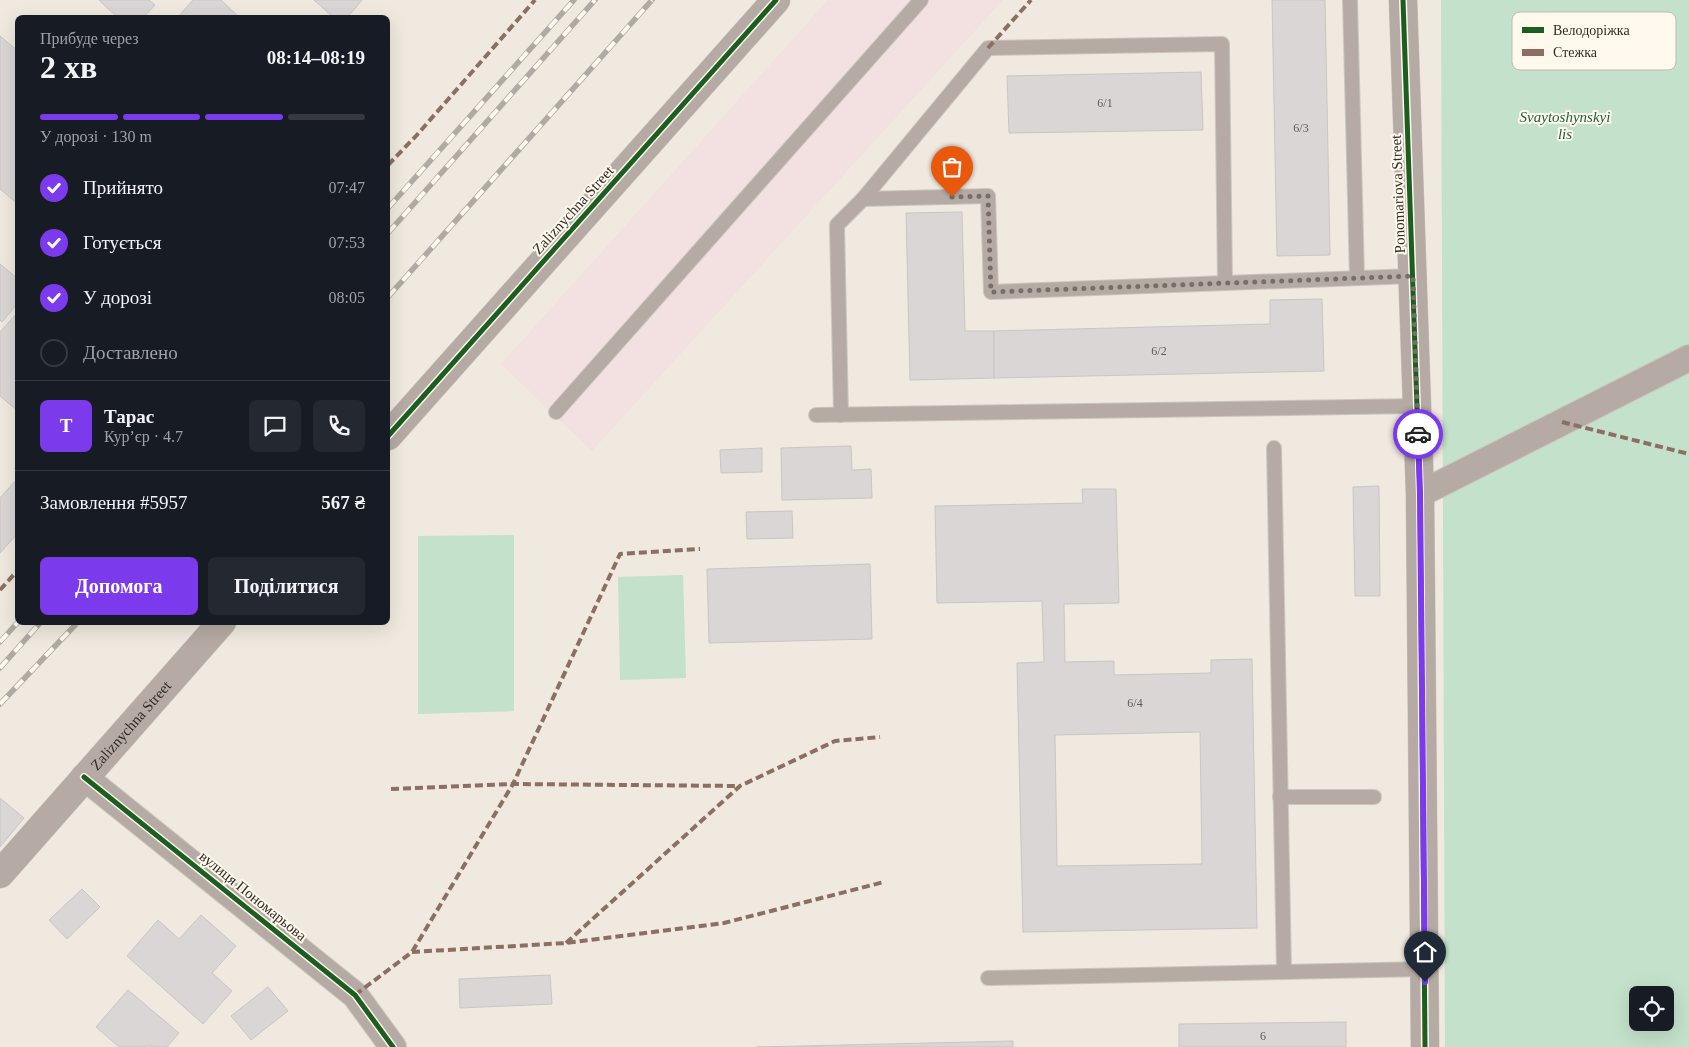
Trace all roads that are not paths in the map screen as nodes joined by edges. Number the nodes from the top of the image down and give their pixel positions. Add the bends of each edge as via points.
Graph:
1 (776, 0) edge
2 (921, 0) edge
3 (1350, 0) edge
4 (1402, 0) edge
5 (863, 199) junction
6 (1413, 276) junction
7 (1357, 278) junction
8 (1225, 282) junction
9 (1689, 358) edge
10 (1417, 406) junction
11 (556, 412) dead end
12 (816, 415) dead end
13 (840, 415) junction
14 (390, 434) edge
15 (1274, 448) dead end
16 (1420, 494) junction
17 (219, 625) edge
18 (84, 777) junction
19 (1280, 797) junction
20 (1374, 797) dead end
21 (0, 874) edge
22 (1425, 969) junction
23 (1284, 971) junction
24 (988, 978) dead end
25 (393, 1047) edge
26 (1425, 1047) edge

1 - 14 street, Zaliznychna Street
2 - 11 lane
3 - 7 lane
4 - 6 street, Ponomariova Street
5 - 8 lane via 988,196 991,292
5 - 8 lane via 988,48 1222,44
5 - 13 lane via 837,225
6 - 7 lane
6 - 10 street, Ponomariova Street
7 - 8 lane
9 - 16 street
10 - 13 lane
10 - 16 street, Ponomariova Street
12 - 13 lane
15 - 19 lane
16 - 22 street, Ponomariova Street
17 - 18 street, Zaliznychna Street
18 - 21 street, Zaliznychna Street
18 - 25 street, вулиця Пономарьова via 355,995
19 - 20 lane
19 - 23 lane
22 - 23 lane
22 - 26 street, Ponomariova Street
23 - 24 lane

